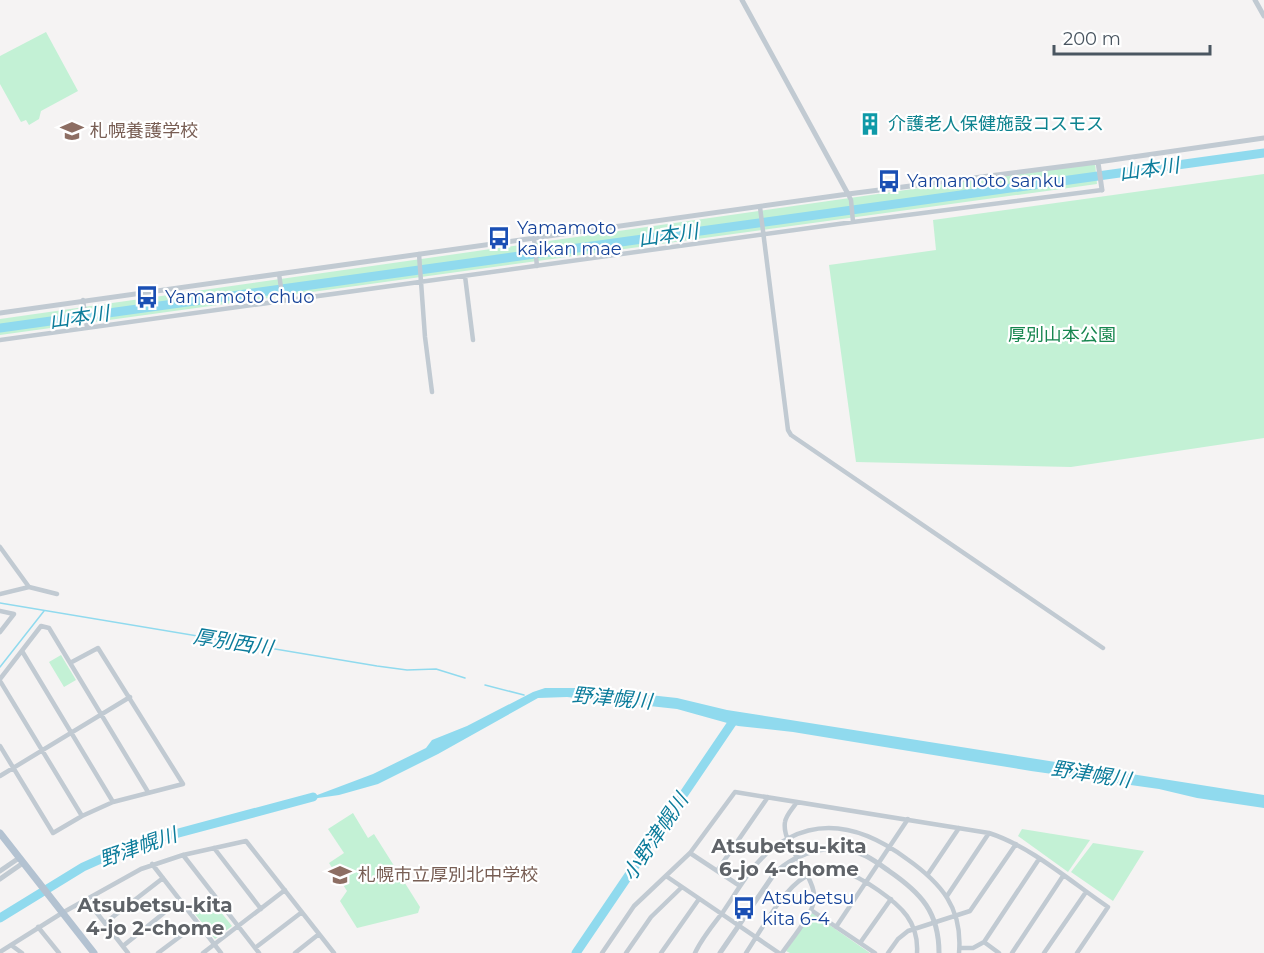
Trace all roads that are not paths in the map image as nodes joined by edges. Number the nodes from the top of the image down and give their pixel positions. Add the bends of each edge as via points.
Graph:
1 (742, 0) edge
2 (1256, 0) edge
3 (1264, 16) edge
4 (1264, 138) edge
5 (1098, 162) junction
6 (1101, 188) joint
7 (848, 194) junction
8 (760, 207) junction
9 (854, 220) junction
10 (764, 233) junction
11 (534, 239) junction
12 (419, 254) junction
13 (537, 264) junction
14 (279, 274) junction
15 (465, 276) junction
16 (421, 280) junction
17 (283, 299) junction
18 (83, 300) junction
19 (0, 313) edge
20 (87, 326) junction
21 (0, 340) edge
22 (473, 340) dead end
23 (432, 392) dead end
24 (0, 547) edge
25 (29, 587) junction
26 (0, 594) edge
27 (57, 594) dead end
28 (0, 611) edge
29 (0, 632) edge
30 (1103, 648) dead end
31 (22, 651) junction
32 (70, 663) junction
33 (0, 680) edge
34 (130, 698) junction
35 (101, 715) junction
36 (71, 733) junction
37 (0, 746) edge
38 (42, 751) junction
39 (14, 768) junction
40 (0, 776) edge
41 (148, 792) junction
42 (768, 797) junction
43 (113, 802) junction
44 (797, 802) junction
45 (82, 816) junction
46 (908, 819) junction
47 (959, 828) junction
48 (0, 833) edge
49 (989, 833) junction
50 (787, 838) junction
51 (1016, 844) junction
52 (890, 846) junction
53 (214, 848) junction
54 (690, 853) junction
55 (183, 855) junction
56 (796, 856) junction
57 (1039, 859) junction
58 (24, 863) junction
59 (152, 864) junction
60 (878, 864) junction
61 (0, 871) edge
62 (717, 871) junction
63 (928, 874) junction
64 (666, 876) junction
65 (807, 876) junction
66 (1063, 876) junction
67 (163, 878) junction
68 (0, 879) edge
69 (866, 882) junction
70 (740, 886) junction
71 (682, 887) junction
72 (285, 890) junction
73 (1086, 892) junction
74 (947, 896) junction
75 (86, 899) junction
76 (699, 899) junction
77 (891, 899) junction
78 (180, 900) junction
79 (261, 909) junction
80 (811, 910) junction
81 (302, 912) junction
82 (62, 913) junction
83 (722, 914) junction
84 (956, 916) junction
85 (198, 922) junction
86 (105, 923) junction
87 (934, 923) junction
88 (238, 926) junction
89 (739, 926) junction
90 (39, 927) junction
91 (836, 927) junction
92 (914, 929) junction
93 (319, 934) junction
94 (756, 938) junction
95 (984, 942) junction
96 (860, 943) junction
97 (214, 944) junction
98 (11, 945) junction
99 (123, 946) junction
100 (257, 951) edge
101 (959, 951) edge
102 (0, 952) edge
103 (58, 952) edge
104 (331, 952) edge
105 (22, 953) edge
106 (94, 953) edge
107 (128, 953) edge
108 (158, 953) edge
109 (203, 953) edge
110 (221, 953) edge
111 (295, 953) edge
112 (602, 953) edge
113 (626, 953) edge
114 (661, 953) edge
115 (694, 953) edge
116 (720, 953) edge
117 (746, 953) edge
118 (781, 953) edge
119 (875, 953) edge
120 (888, 953) edge
121 (917, 953) edge
122 (939, 953) edge
123 (999, 953) edge
124 (1012, 953) edge
125 (1044, 953) edge
126 (1077, 953) edge

1 - 7 street
2 - 3 street
4 - 5 street
5 - 6 street
5 - 7 street
6 - 9 street
7 - 8 street
7 - 9 street
8 - 10 street
8 - 11 street
9 - 10 street
10 - 13 street
10 - 30 street via 791,435
11 - 12 street
11 - 13 street
12 - 14 street
12 - 16 street
13 - 15 street
14 - 17 street
14 - 18 street
15 - 16 street
15 - 22 street
16 - 17 street
16 - 23 street
17 - 20 street
18 - 19 street
18 - 20 street
20 - 21 street
24 - 25 street
25 - 26 street
25 - 27 street
28 - 29 street via 14,614
31 - 32 street via 41,626 49,628
31 - 33 street
31 - 36 street
32 - 34 street via 98,648
32 - 35 street
33 - 38 street
34 - 35 street
34 - 41 street via 183,784
35 - 36 street
35 - 41 street
36 - 38 street
36 - 43 street
37 - 39 street
38 - 39 street
38 - 45 street
39 - 40 street
39 - 45 street via 53,832
41 - 43 street
42 - 44 street
42 - 54 street via 735,792
42 - 62 street
43 - 45 street
44 - 46 street
44 - 50 street via 785,821
46 - 47 street
46 - 52 street
47 - 49 street
47 - 63 street
48 - 58 main road
49 - 51 street
49 - 74 street
50 - 52 street via 832,828 864,833
50 - 56 street
50 - 70 street via 762,857
51 - 57 street
51 - 84 street via 970,911
52 - 60 street
52 - 63 street
53 - 55 street
53 - 72 street via 246,841
53 - 79 street
54 - 62 street
54 - 64 street
55 - 59 street
55 - 88 street
56 - 60 street via 820,849 842,849
56 - 65 street
56 - 89 street via 774,874
57 - 66 street
57 - 95 street
58 - 61 street
58 - 68 street
58 - 82 main road
59 - 67 street
59 - 75 street
60 - 69 street
60 - 87 street via 917,892
62 - 70 street
63 - 74 street
64 - 71 street
64 - 112 street via 634,906
65 - 69 street via 837,870
65 - 80 street via 814,894
65 - 94 street via 788,891
66 - 73 street
66 - 124 street
67 - 78 street
67 - 86 street
69 - 77 street
69 - 91 street
70 - 83 street
71 - 76 street
71 - 113 street via 651,917
72 - 79 street
72 - 81 street
73 - 125 street
73 - 126 street via 1108,907
74 - 84 street
75 - 82 street
75 - 86 street
76 - 83 street
76 - 114 street
77 - 92 street
77 - 96 street
78 - 85 street
78 - 99 street
79 - 88 street
80 - 91 street
80 - 118 street
81 - 93 street
81 - 100 street
82 - 90 street
82 - 106 main road
83 - 89 street
83 - 115 street
84 - 87 street
84 - 101 street
85 - 97 street
85 - 108 street
86 - 99 street
87 - 92 street
87 - 122 street
88 - 97 street
88 - 100 street
89 - 94 street
89 - 116 street
90 - 98 street
90 - 103 street
91 - 96 street
92 - 120 street via 903,933
92 - 121 street
93 - 104 street
93 - 111 street
94 - 117 street
94 - 118 street
95 - 101 street
95 - 123 street
96 - 119 street
97 - 109 street
97 - 110 street
98 - 102 street
98 - 105 street
99 - 107 street

